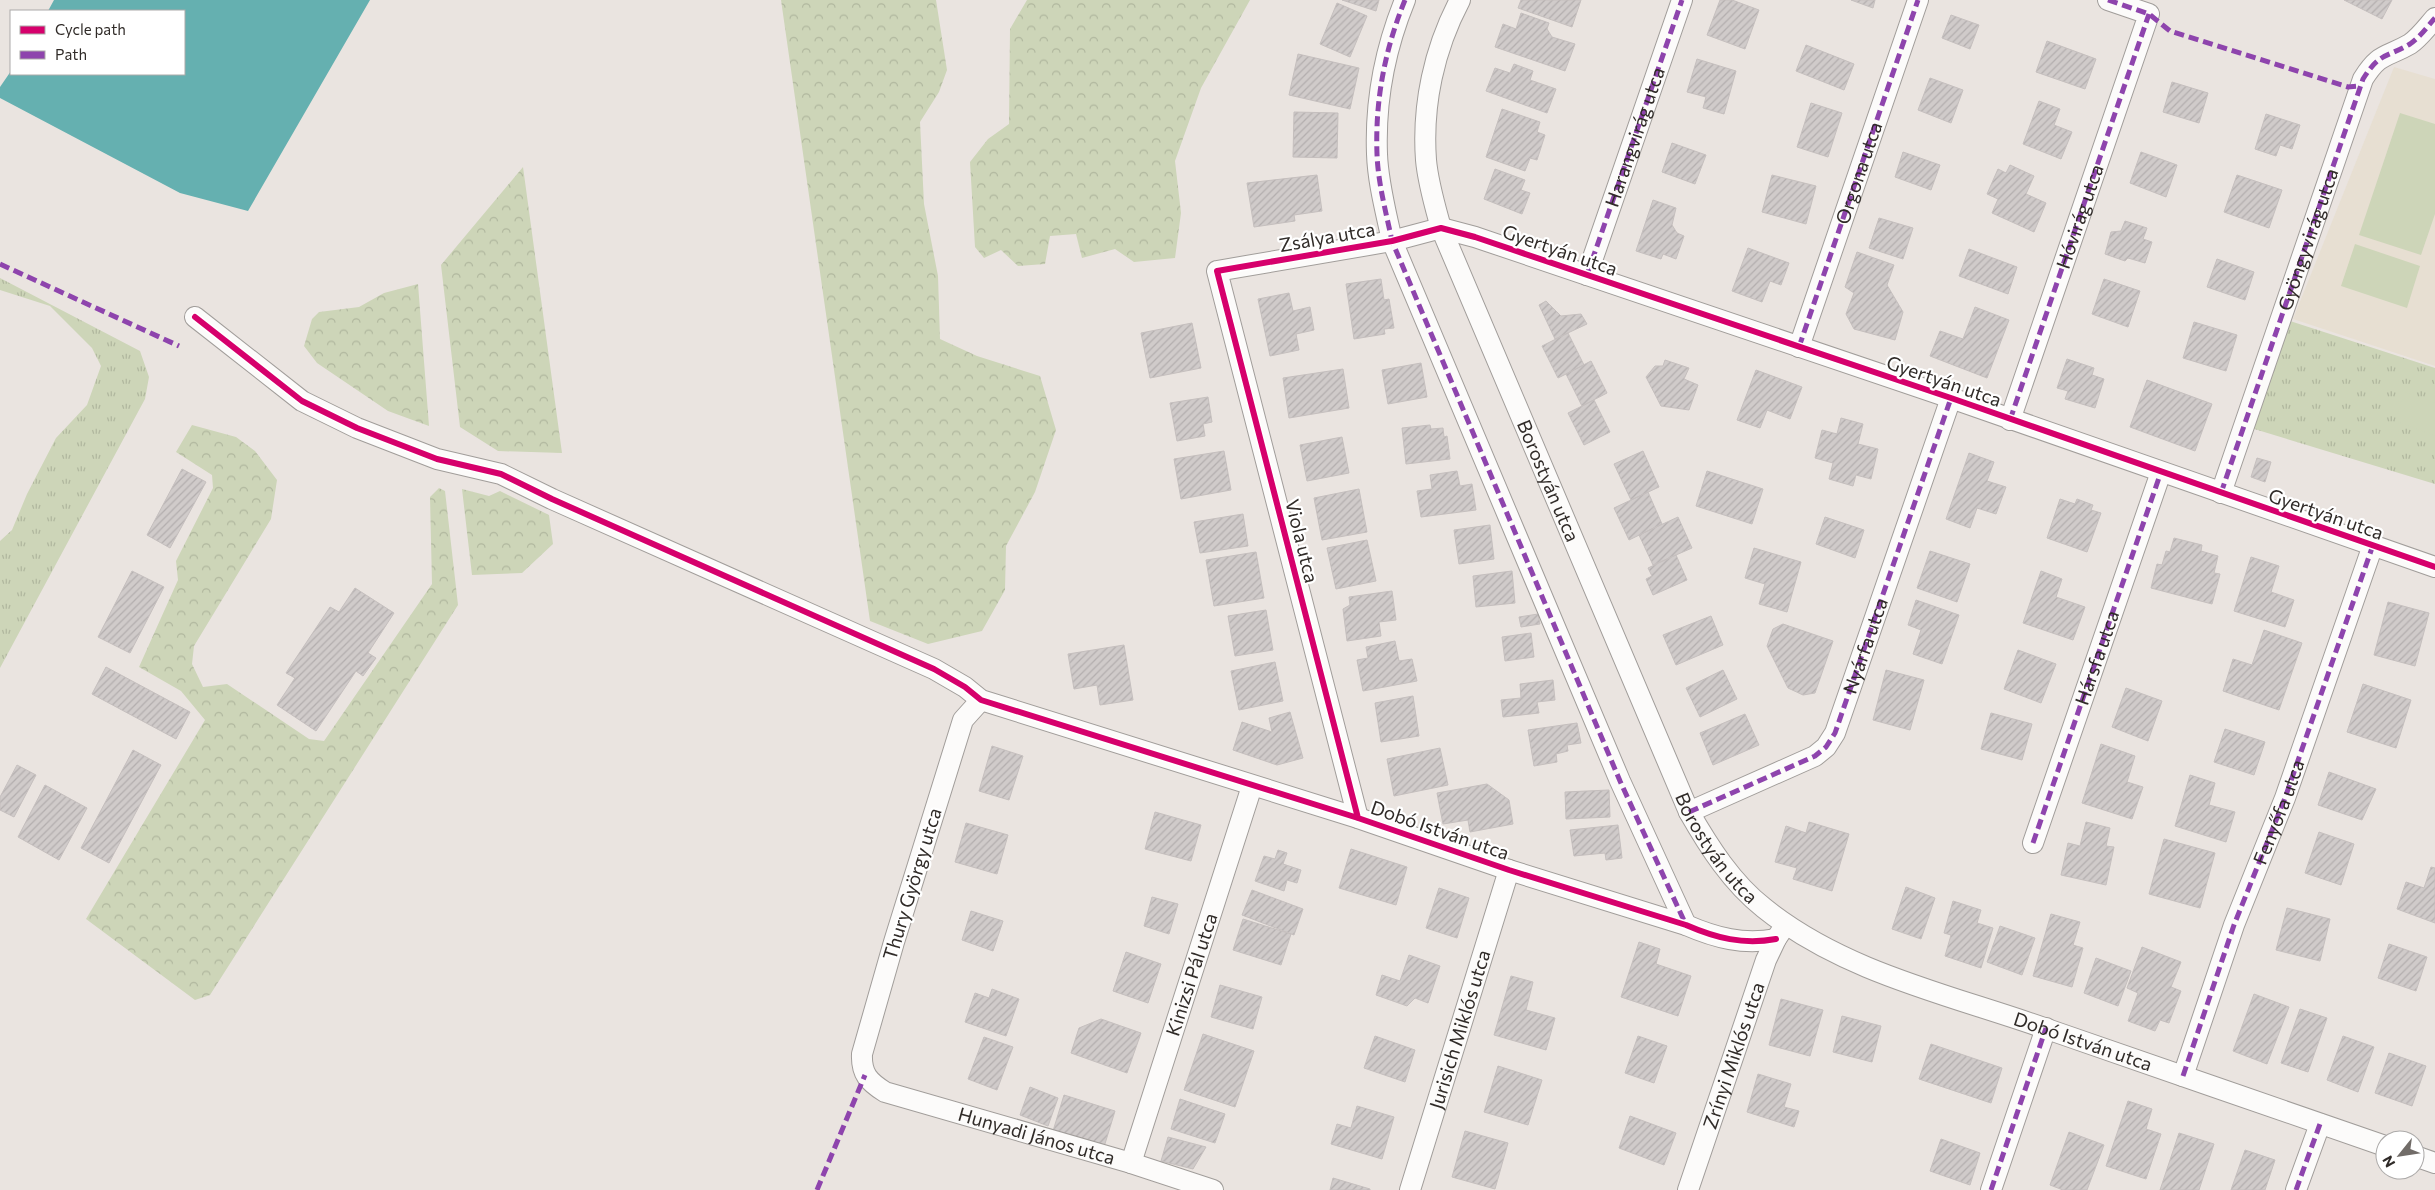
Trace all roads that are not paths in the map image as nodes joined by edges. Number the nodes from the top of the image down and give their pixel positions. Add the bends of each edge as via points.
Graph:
1 (1405, 0) edge
2 (1460, 0) edge
3 (1682, 0) edge
4 (1918, 0) edge
5 (2108, 0) edge
6 (2435, 18) edge
7 (1441, 228) junction
8 (1392, 241) junction
9 (1217, 271) joint
10 (1587, 274) junction
11 (195, 317) dead end
12 (1799, 347) junction
13 (1951, 398) junction
14 (2010, 420) junction
15 (2161, 472) junction
16 (2221, 493) junction
17 (2373, 546) junction
18 (2435, 567) edge
19 (981, 700) junction
20 (1252, 786) junction
21 (1689, 812) junction
22 (1358, 818) junction
23 (2033, 843) dead end
24 (1509, 870) junction
25 (1686, 925) junction
26 (1781, 932) junction
27 (2046, 1028) junction
28 (865, 1075) joint
29 (2182, 1076) junction
30 (2320, 1124) junction
31 (2375, 1143) edge
32 (1131, 1163) junction
33 (1213, 1190) edge
34 (1410, 1190) edge
35 (1688, 1190) edge
36 (1992, 1190) edge
37 (2296, 1190) edge

1 - 8 street via 1384,60 1378,109 1377,154 1382,199
2 - 7 street, Borostyán utca via 1438,52 1428,95 1426,161
3 - 10 street, Harangvirág utca
4 - 12 street, Orgona utca
5 - 14 street, Hóvirág utca via 2149,14
6 - 16 street, Gyöngyvirág utca via 2420,37 2381,56 2363,79
7 - 8 street, Zsálya utca
7 - 10 street, Gyertyán utca
7 - 21 street, Borostyán utca
8 - 9 street, Zsálya utca
8 - 25 street via 1616,772
9 - 22 street, Viola utca
10 - 12 street, Gyertyán utca
11 - 19 street, Dobó István utca via 302,401 357,428 437,459 501,474 934,669
12 - 13 street, Gyertyán utca
13 - 14 street, Gyertyán utca
13 - 21 street, Nyárfa utca via 1835,733 1815,756
14 - 15 street, Gyertyán utca
15 - 16 street, Gyertyán utca
15 - 23 street, Hársfa utca
16 - 17 street, Gyertyán utca
17 - 18 street, Gyertyán utca
17 - 29 street, Fenyőfa utca via 2285,798 2234,925
19 - 20 street, Dobó István utca
19 - 28 street, Thury György utca via 963,720 894,942 862,1054
20 - 22 street, Dobó István utca
20 - 32 street, Kinizsi Pál utca
21 - 26 street, Borostyán utca via 1712,851 1763,907
22 - 24 street, Dobó István utca
24 - 25 street, Dobó István utca
24 - 34 street, Jurisich Miklós utca
25 - 26 street, Dobó István utca via 1730,940 1756,942
26 - 27 street, Dobó István utca via 1907,982
26 - 35 street, Zrínyi Miklós utca via 1766,960
27 - 29 street, Dobó István utca
27 - 36 street
28 - 32 street, Hunyadi János utca via 885,1092
29 - 30 street, Dobó István utca
30 - 31 street, Dobó István utca
30 - 37 street
32 - 33 street, Hunyadi János utca

